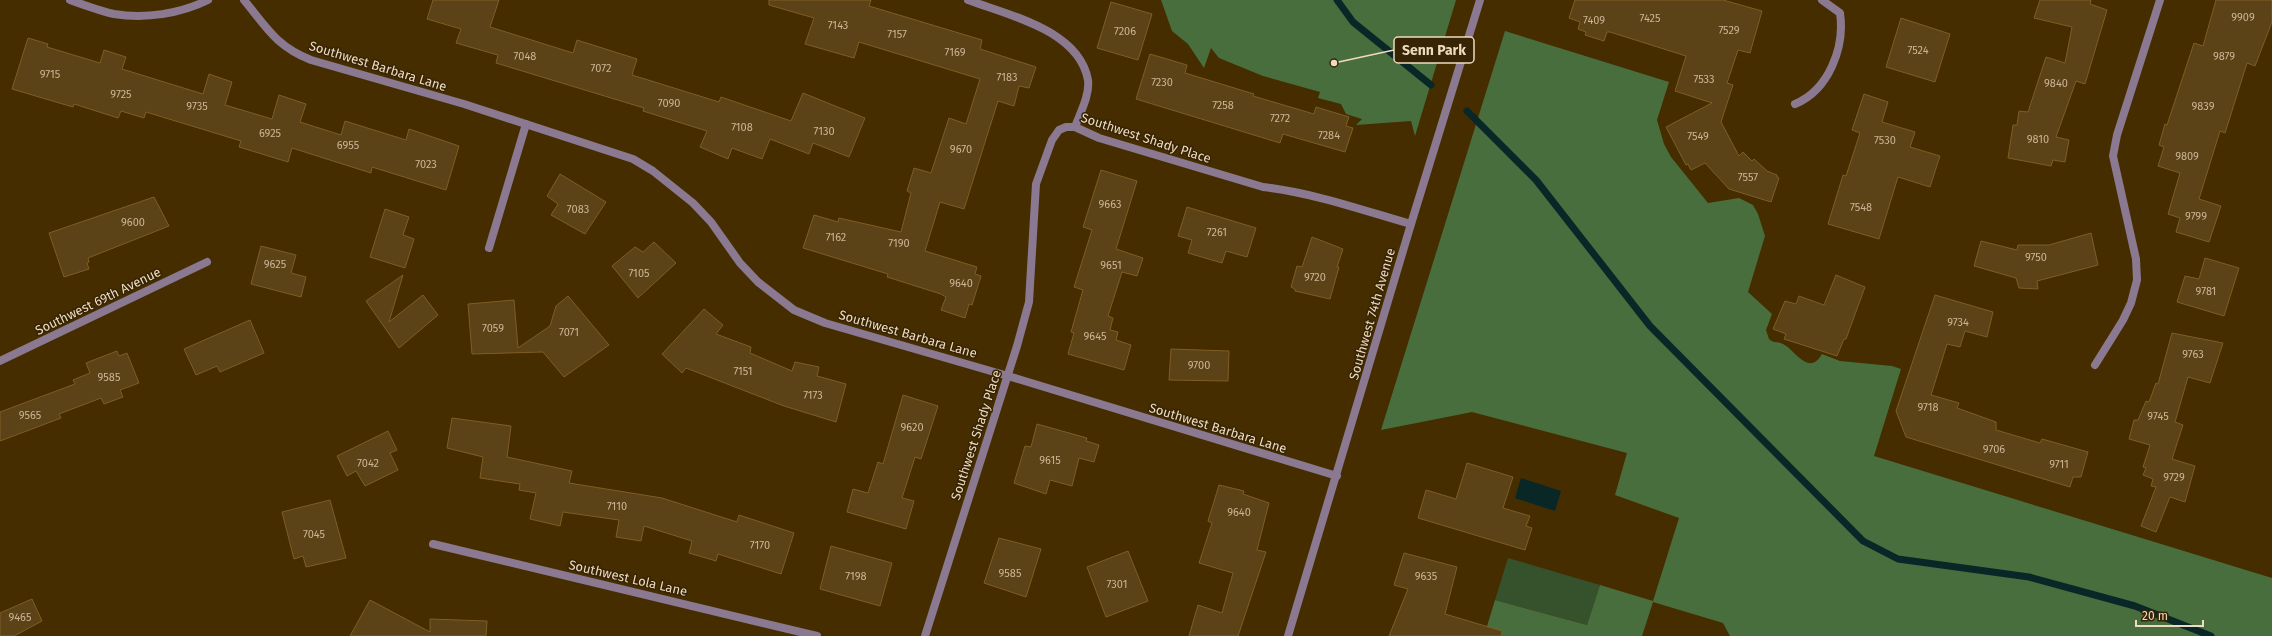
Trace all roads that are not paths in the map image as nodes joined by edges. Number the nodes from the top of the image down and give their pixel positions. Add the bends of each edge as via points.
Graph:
1 (70, 0) edge
2 (208, 0) edge
3 (244, 0) edge
4 (968, 0) edge
5 (1480, 0) edge
6 (1822, 0) edge
7 (2160, 0) edge
8 (1795, 104) dead end
9 (526, 124) junction
10 (1075, 127) junction
11 (1411, 224) junction
12 (490, 248) dead end
13 (207, 262) dead end
14 (0, 361) edge
15 (2095, 365) dead end
16 (1008, 376) junction
17 (1337, 476) junction
18 (433, 544) dead end
19 (817, 636) edge
20 (925, 636) edge
21 (1288, 636) edge

1 - 2 street via 113,14 134,16 179,11
3 - 9 street, Southwest Barbara Lane via 279,44 292,52 311,60
4 - 10 street via 1052,32 1070,47 1088,80 1087,95
5 - 11 street, Southwest 74th Avenue
6 - 8 street via 1840,13 1842,29 1839,44 1832,68 1824,81 1804,100
7 - 15 street via 2117,134 2113,156 2136,259 2137,280 2123,320
9 - 12 street
9 - 16 street, Southwest Barbara Lane via 633,159 653,171 693,203 711,222 740,263 758,282 794,310 825,323
10 - 11 street, Southwest Shady Place via 1099,138 1263,187 1320,197
10 - 16 street, Southwest Shady Place via 1059,130 1052,140 1036,184 1029,302
11 - 17 street, Southwest 74th Avenue
13 - 14 street, Southwest 69th Avenue
16 - 17 street, Southwest Barbara Lane
16 - 20 street, Southwest Shady Place
17 - 21 street, Southwest 74th Avenue
18 - 19 street, Southwest Lola Lane

